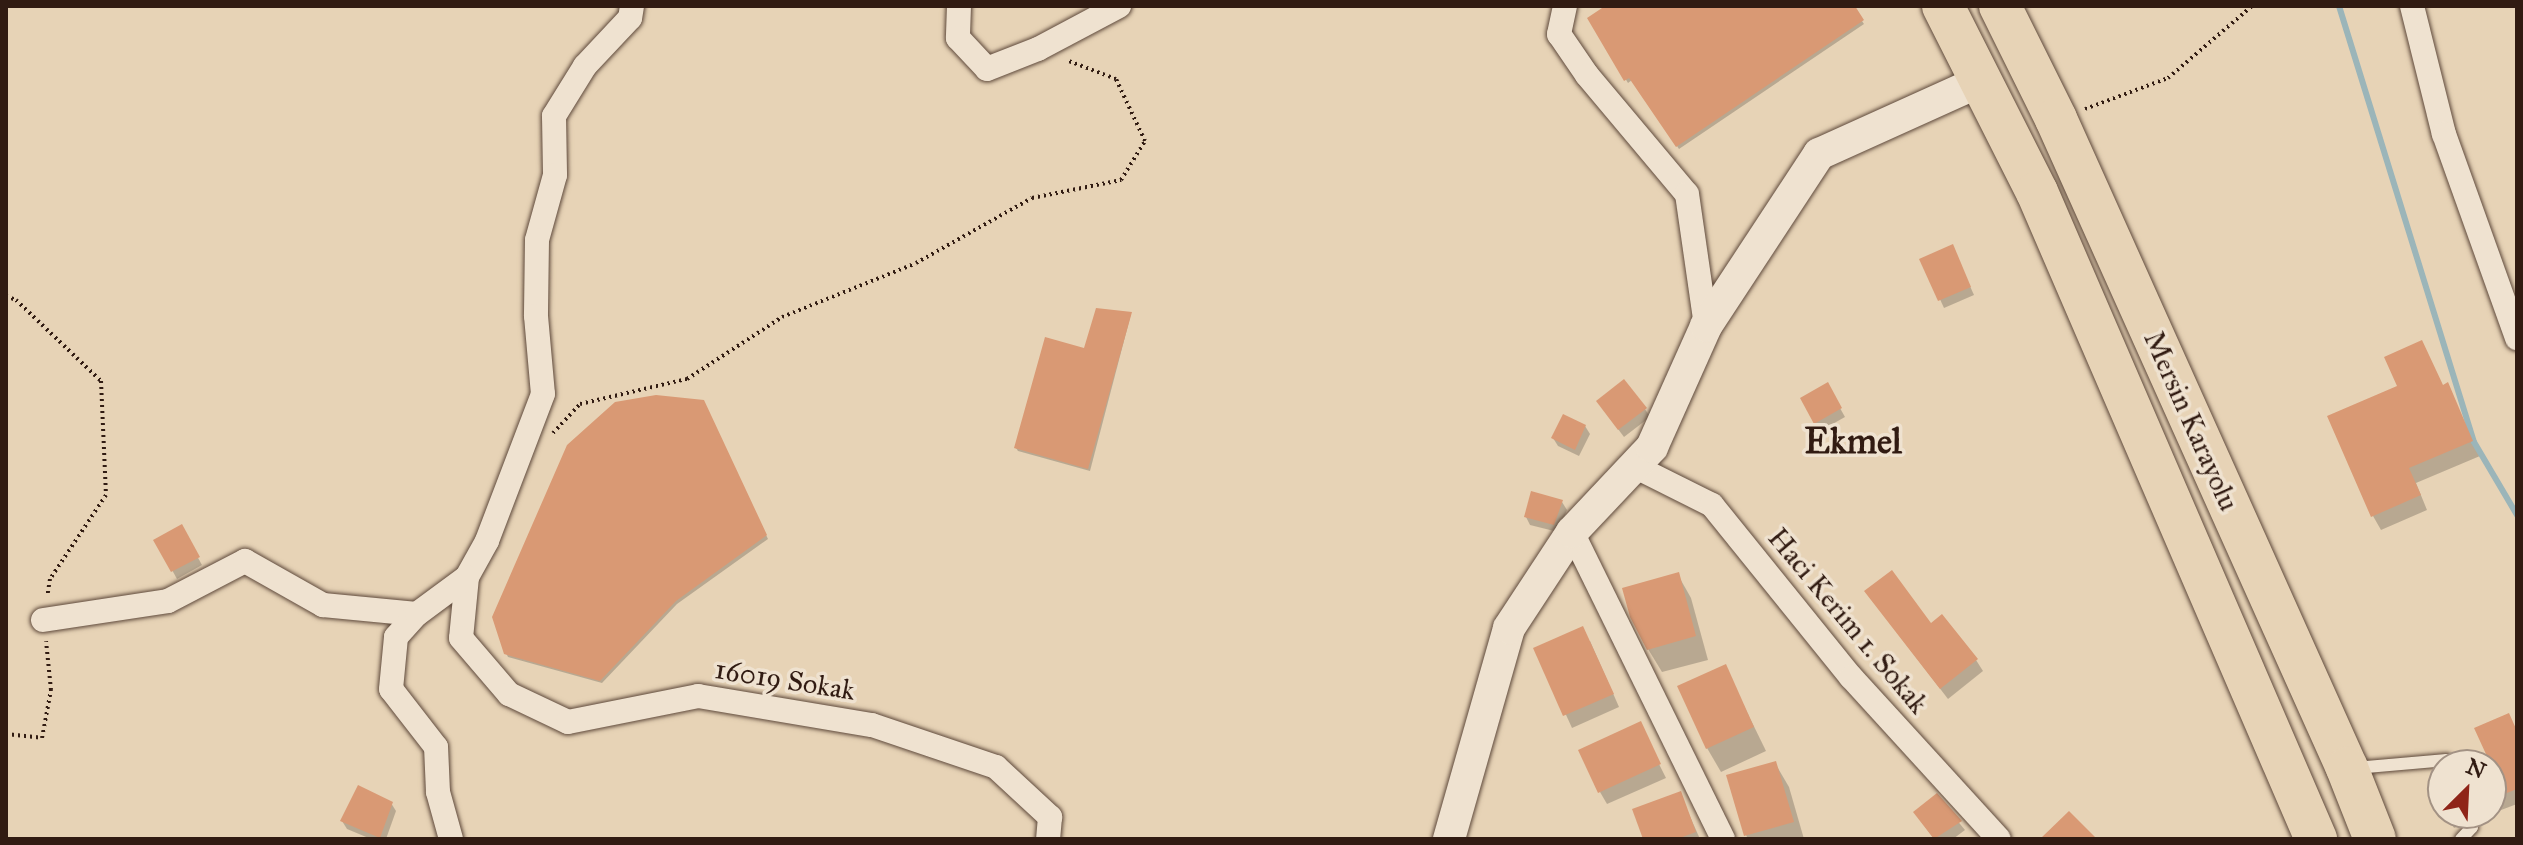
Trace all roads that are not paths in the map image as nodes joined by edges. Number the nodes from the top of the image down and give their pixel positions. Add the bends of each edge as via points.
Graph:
1 (632, 6) edge
2 (959, 6) edge
3 (1119, 6) edge
4 (1565, 6) edge
5 (1943, 6) edge
6 (2000, 6) edge
7 (2412, 6) edge
8 (1981, 81) junction
9 (1706, 326) junction
10 (2517, 338) edge
11 (1634, 466) junction
12 (1572, 532) junction
13 (467, 577) junction
14 (417, 614) junction
15 (43, 620) road end
16 (2427, 762) edge
17 (2347, 768) junction
18 (451, 839) edge
19 (1048, 839) edge
20 (1449, 839) edge
21 (1723, 839) edge
22 (1999, 839) edge
23 (2316, 839) edge
24 (2375, 839) edge

1 - 13 street via 630,18 585,66 554,116 555,175 537,240 543,394 487,541
2 - 3 street via 958,38 987,69
4 - 9 street via 1559,34 1687,194
5 - 8 highway, Mersin Karayolu
6 - 17 highway, Mersin Karayolu via 2056,119
7 - 10 street via 2444,134
8 - 9 street via 1819,154
8 - 23 highway, Mersin Karayolu via 2043,206
9 - 11 street via 1652,447
11 - 12 street
11 - 22 street, Haci Kerim 1. Sokak via 1712,505 1851,677
12 - 20 street via 1509,628
12 - 21 street
13 - 14 street
13 - 19 street, 16019 Sokak via 461,638 509,694 568,722 698,696 872,725 996,767 1050,817
14 - 15 street via 323,605 245,561 168,601
14 - 18 street via 396,637 391,689 436,747 438,792
16 - 17 lane
17 - 24 highway, Mersin Karayolu

